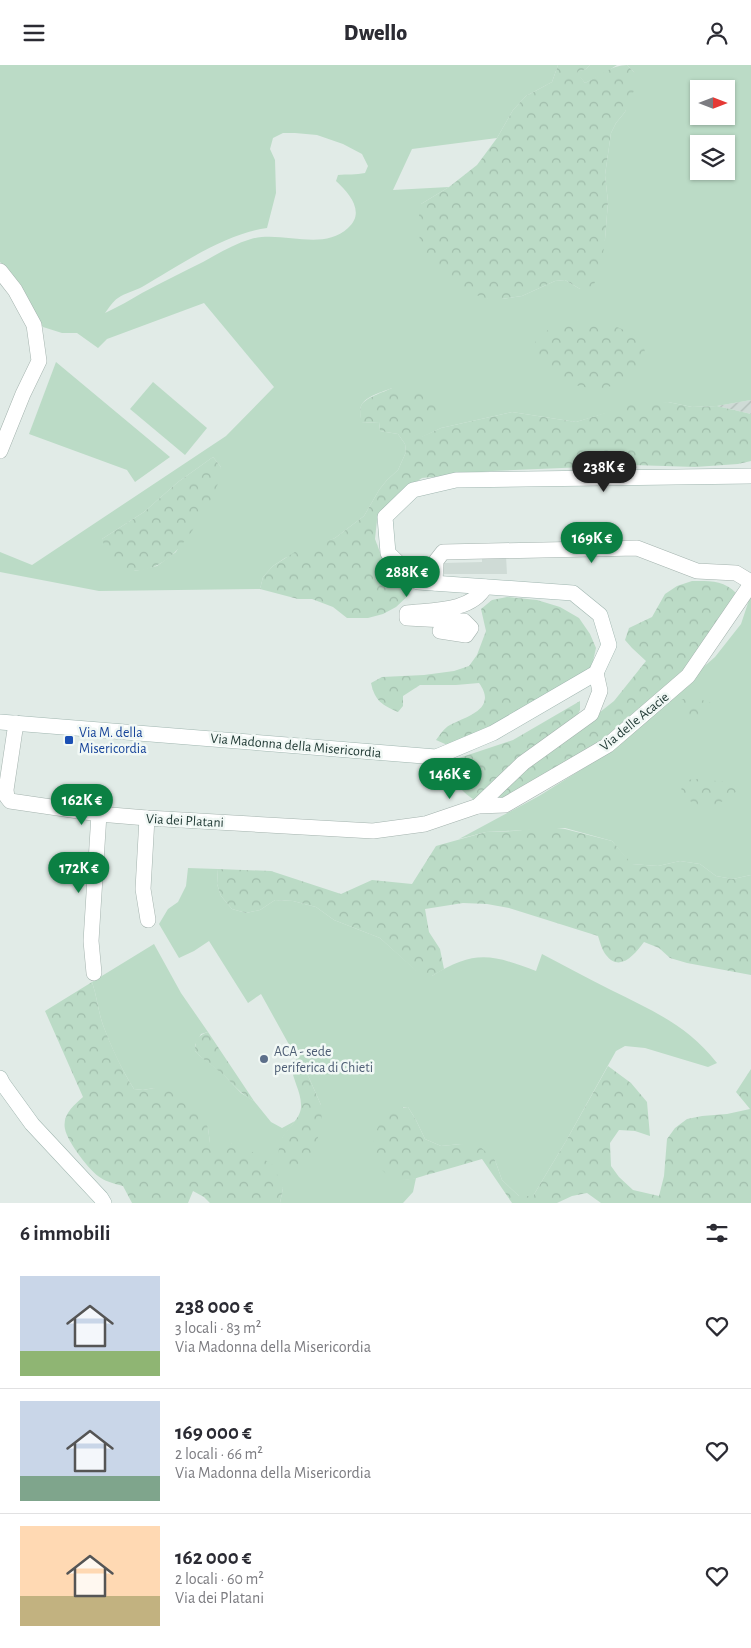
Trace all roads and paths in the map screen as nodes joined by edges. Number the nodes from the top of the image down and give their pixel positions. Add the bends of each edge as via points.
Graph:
1 (0, 271) edge
2 (0, 451) edge
3 (751, 476) edge
4 (435, 583) junction
5 (751, 583) edge
6 (485, 587) junction
7 (440, 631) dead end
8 (596, 673) junction
9 (0, 722) edge
10 (16, 723) junction
11 (478, 807) junction
12 (99, 814) junction
13 (147, 818) junction
14 (261, 824) joint
15 (148, 920) dead end
16 (94, 973) dead end
17 (0, 1078) edge
18 (104, 1203) edge

1 - 2 street via 15,290 34,325 39,361
3 - 4 street via 456,480 413,490 385,517 388,553 418,582
4 - 5 street via 436,561 443,553 637,548 697,571 736,573
4 - 6 street
5 - 11 street, Via delle Acacie via 688,675 608,745 505,805
6 - 7 street via 481,594 462,606 407,613 408,618 464,621 471,628 466,635
6 - 8 street via 573,593 600,615 609,645
8 - 10 street, Via Madonna della Misericordia via 494,733 436,757
8 - 11 street, Via delle Acacie via 600,691 591,714 523,763
9 - 10 street, Via Madonna della Misericordia
10 - 12 street, Via dei Platani via 6,790 10,801
11 - 14 street, Via delle Acacie via 425,824 373,831
12 - 13 street, Via dei Platani
12 - 16 street via 91,941
13 - 14 street, Via dei Platani
13 - 15 street via 143,889
17 - 18 street via 32,1124

